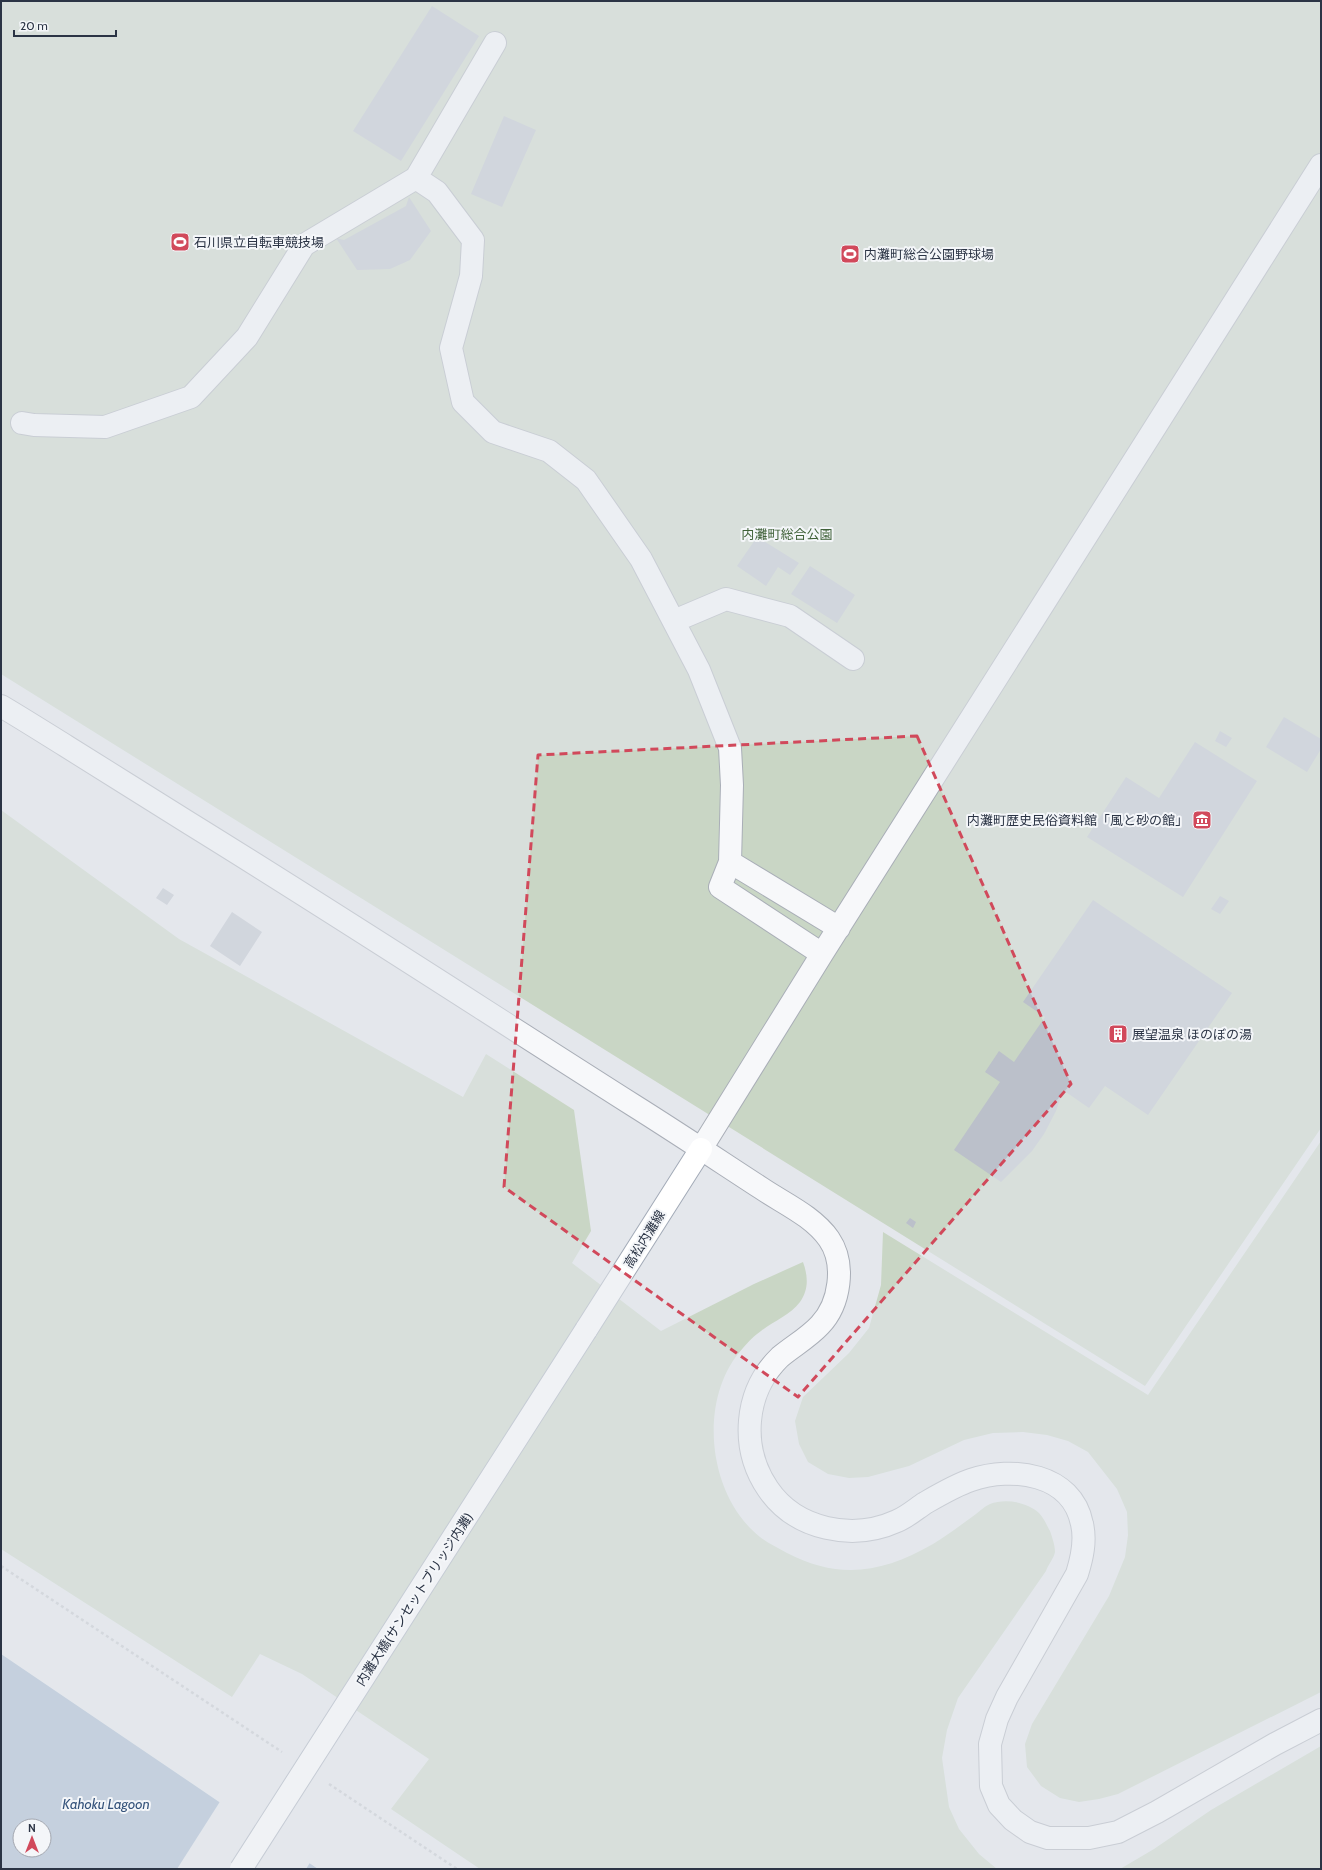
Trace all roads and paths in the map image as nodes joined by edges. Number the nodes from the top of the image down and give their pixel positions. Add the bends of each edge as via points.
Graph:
1 (495, 43) dead end
2 (1321, 165) edge
3 (416, 178) junction
4 (22, 423) dead end
5 (674, 621) junction
6 (853, 659) dead end
7 (1, 706) edge
8 (730, 862) junction
9 (839, 928) junction
10 (822, 954) junction
11 (701, 1149) junction
12 (586, 1330) joint
13 (1, 1566) edge
14 (1321, 1720) edge
15 (287, 1756) dead end
16 (326, 1782) dead end
17 (241, 1869) edge
18 (457, 1869) edge

1 - 3 street
2 - 9 street
3 - 4 street via 304,244 247,337 191,397 105,427
3 - 5 street via 437,192 473,240 471,276 451,348 463,402 493,432 549,452 586,480 641,559
5 - 6 street via 726,599 790,616
5 - 8 street via 699,670 730,748
7 - 11 street via 279,879
8 - 9 street
8 - 10 street via 720,887
9 - 10 street
10 - 11 street
11 - 12 main road, 高松内灘線
11 - 14 street via 814,1224 829,1238 836,1254 839,1286 829,1315 818,1328 778,1359 756,1392 750,1412 750,1449 769,1491 783,1507 816,1526 840,1531 870,1530 898,1521 932,1499 970,1480 998,1474 1022,1474 1036,1476 1058,1487 1067,1496 1082,1522 1082,1555 1078,1574 1007,1697 990,1744 991,1786 999,1805 1013,1820 1030,1832 1048,1838 1089,1838 1118,1832
12 - 17 main road, 内灘大橋(サンセットブリッジ内灘), bridge
13 - 15 path
16 - 18 path

